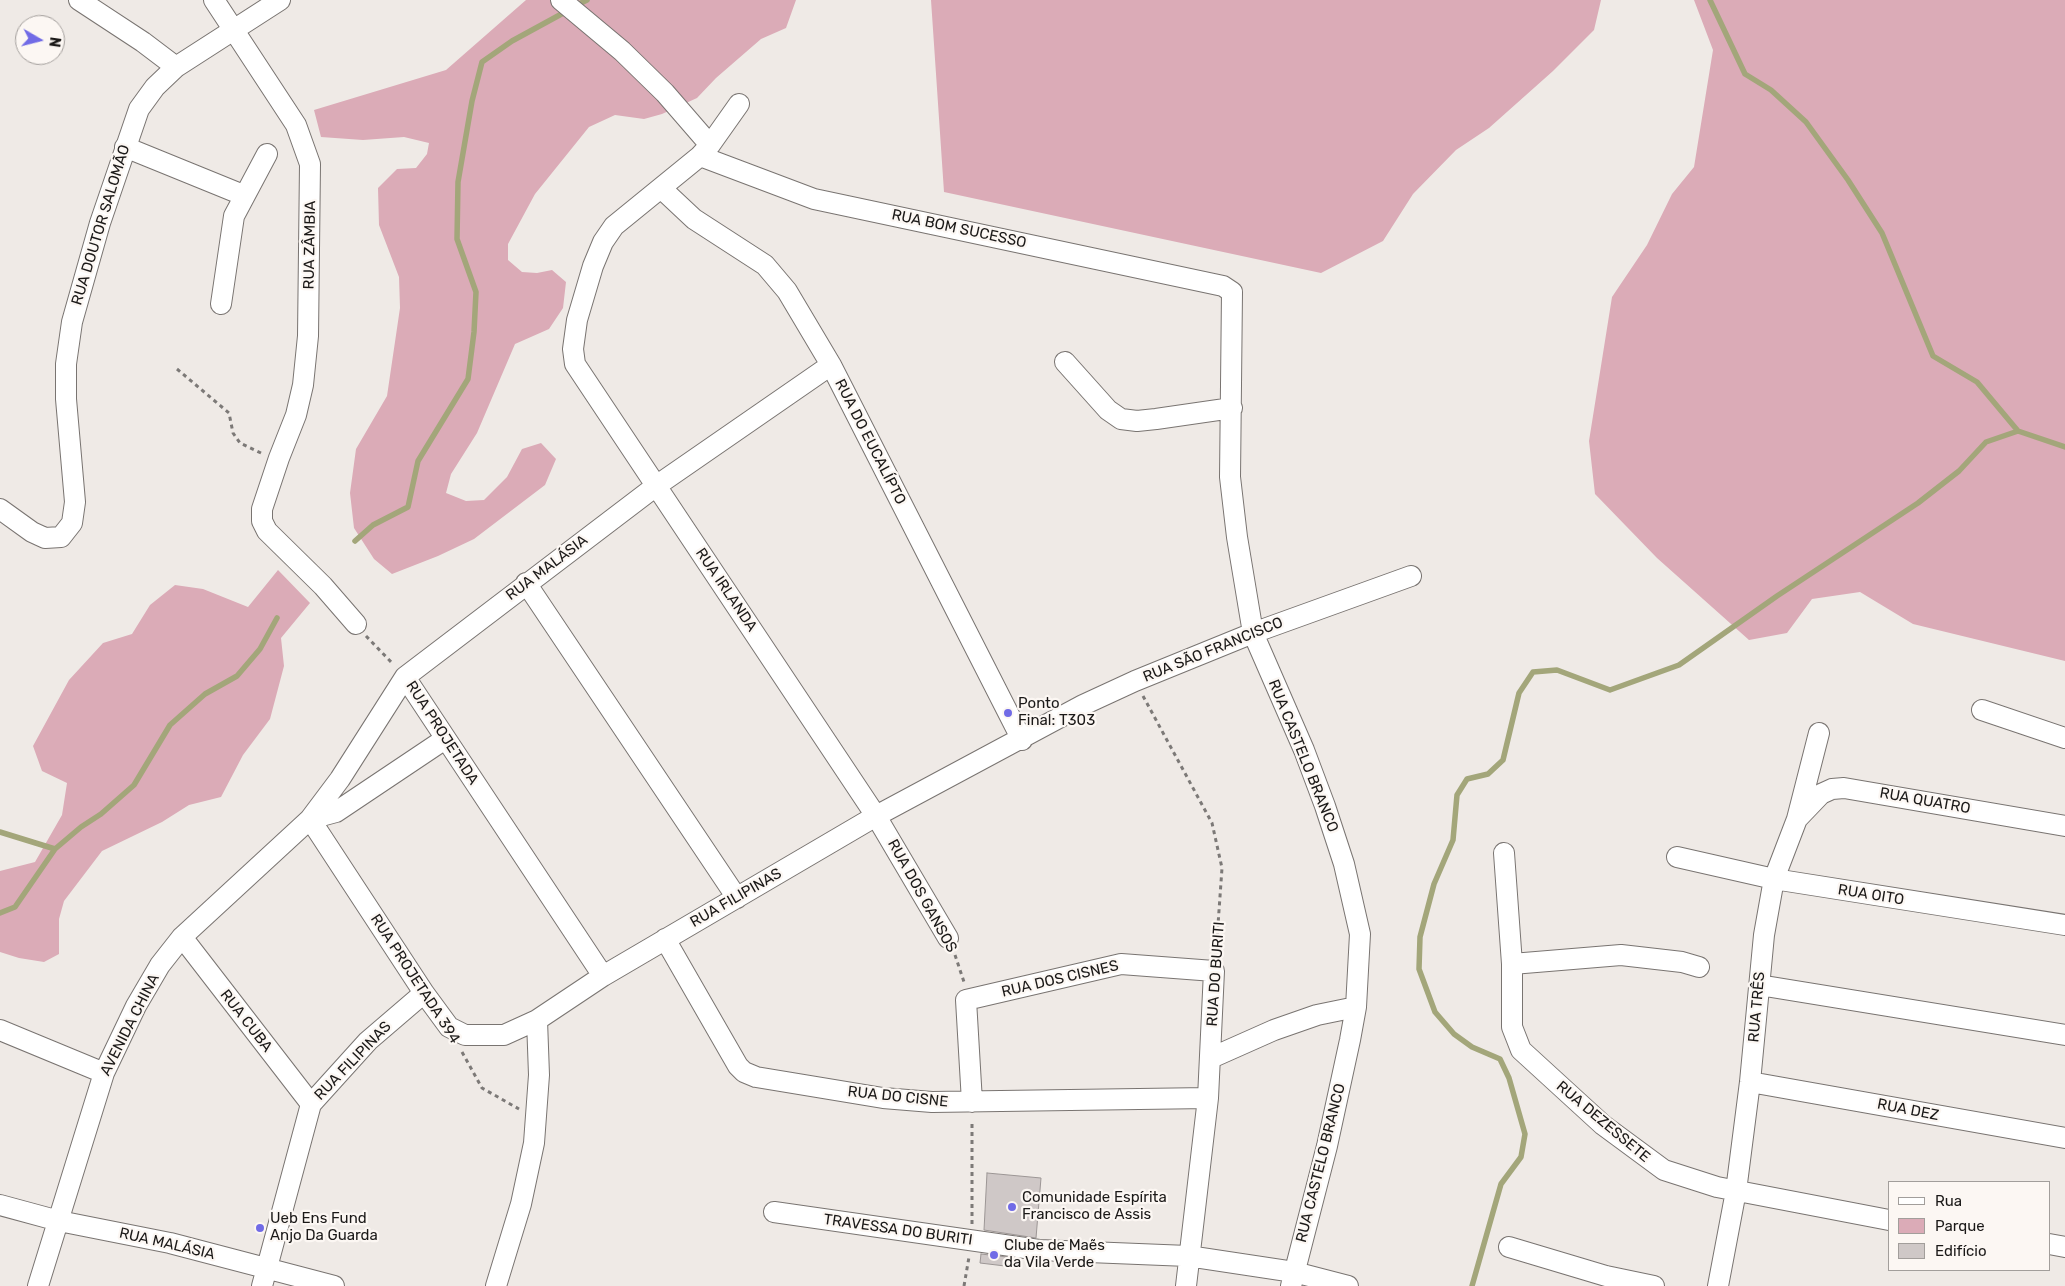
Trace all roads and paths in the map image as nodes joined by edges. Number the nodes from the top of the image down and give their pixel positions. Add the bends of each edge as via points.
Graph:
1 (79, 0) edge
2 (214, 0) edge
3 (280, 0) edge
4 (561, 0) edge
5 (233, 31) junction
6 (176, 67) junction
7 (739, 104) dead end
8 (125, 147) junction
9 (705, 150) junction
10 (267, 154) dead end
11 (662, 188) junction
12 (243, 195) junction
13 (1223, 286) joint
14 (221, 304) dead end
15 (1064, 362) dead end
16 (831, 365) junction
17 (177, 369) dead end
18 (1232, 408) junction
19 (278, 458) junction
20 (656, 486) junction
21 (0, 509) edge
22 (1411, 576) dead end
23 (526, 584) junction
24 (356, 624) joint
25 (1253, 633) junction
26 (405, 678) junction
27 (1135, 681) junction
28 (1982, 710) dead end
29 (1819, 732) dead end
30 (2065, 738) edge
31 (445, 739) junction
32 (1022, 740) junction
33 (876, 816) junction
34 (310, 819) junction
35 (1797, 819) junction
36 (2065, 826) edge
37 (1504, 853) dead end
38 (1677, 858) dead end
39 (1774, 879) junction
40 (737, 898) junction
41 (2065, 925) edge
42 (182, 937) junction
43 (948, 938) joint
44 (666, 939) junction
45 (1512, 964) junction
46 (1699, 967) dead end
47 (1214, 971) junction
48 (603, 976) junction
49 (964, 978) dead end
50 (1759, 985) junction
51 (424, 993) junction
52 (1356, 1007) junction
53 (537, 1020) junction
54 (449, 1027) junction
55 (0, 1030) edge
56 (2065, 1035) edge
57 (1211, 1058) junction
58 (104, 1073) junction
59 (1750, 1082) junction
60 (1208, 1098) junction
61 (972, 1102) junction
62 (312, 1104) junction
63 (537, 1119) junction
64 (2065, 1138) edge
65 (1736, 1190) junction
66 (0, 1205) edge
67 (774, 1212) dead end
68 (1888, 1220) edge
69 (59, 1221) junction
70 (972, 1240) junction
71 (2050, 1244) edge
72 (1509, 1247) dead end
73 (2065, 1247) edge
74 (1188, 1256) junction
75 (265, 1277) edge
76 (1292, 1279) edge
77 (38, 1286) edge
78 (334, 1286) edge
79 (496, 1286) edge
80 (964, 1286) edge
81 (1186, 1286) edge
82 (1348, 1286) edge
83 (1654, 1286) edge
84 (1718, 1286) edge

1 - 6 street
2 - 5 street, RUA ZÂMBIA
3 - 5 street, RUA DOUTOR SALOMÃO
4 - 9 street via 622,51 665,93
5 - 6 street, RUA DOUTOR SALOMÃO
5 - 19 street, RUA ZÂMBIA via 296,126 310,164 308,336 303,385 296,415
6 - 8 street, RUA DOUTOR SALOMÃO via 155,87 139,109
7 - 9 street
8 - 12 street
8 - 21 street, RUA DOUTOR SALOMÃO via 84,271 66,364 75,502 72,523 61,537 45,538
9 - 11 street
9 - 13 street, RUA BOM SUCESSO via 814,199
10 - 12 street
11 - 16 street, RUA DO EUCALÍPTO via 694,219 765,265 787,291
11 - 20 street, RUA IRLANDA via 614,226 603,242 577,320 573,349 575,364
12 - 14 street via 229,235
13 - 18 street, RUA CASTELO BRANCO via 1230,289 1233,298
15 - 18 street via 1108,410 1121,419 1146,420
16 - 20 street, RUA MALÁSIA
16 - 32 street, RUA DO EUCALÍPTO
17 - 19 path via 229,413 233,433 240,443
18 - 25 street, RUA CASTELO BRANCO via 1230,477 1236,537
19 - 24 street, RUA ZÂMBIA via 262,509 262,521 267,531
20 - 23 street, RUA MALÁSIA
20 - 33 street, RUA IRLANDA
22 - 25 street, RUA SÃO FRANCISCO
23 - 26 street, RUA MALÁSIA
23 - 40 street
24 - 26 path, RUA PROJETADA
25 - 27 street, RUA SÃO FRANCISCO
25 - 52 street, RUA CASTELO BRANCO via 1307,758 1349,880 1360,934
26 - 31 street, RUA PROJETADA
26 - 34 street, RUA MALÁSIA via 340,779
27 - 32 street, RUA SÃO FRANCISCO
27 - 47 path, RUA DO BURITI via 1212,823 1222,868
28 - 30 street
29 - 35 street, RUA TRÊS
31 - 34 street via 336,812
31 - 48 street, RUA PROJETADA
32 - 33 street, RUA FILIPINAS
33 - 40 street, RUA FILIPINAS
33 - 43 street, RUA DOS GANSOS
34 - 42 street, AVENIDA CHINA
34 - 51 street, RUA PROJETADA 394
35 - 36 street, RUA QUATRO via 1821,794 1844,788
35 - 39 street, RUA TRÊS
37 - 45 street, RUA DEZESSETE
38 - 39 street, RUA OITO
39 - 41 street, RUA OITO
39 - 50 street, RUA TRÊS
40 - 44 street, RUA FILIPINAS
42 - 58 street, AVENIDA CHINA via 136,1006
42 - 62 street, RUA CUBA
43 - 49 path, RUA DOS GANSOS
44 - 48 street, RUA FILIPINAS
44 - 61 street, RUA DO CISNE via 729,1052 744,1072 756,1077 883,1098
45 - 46 street via 1621,955
45 - 65 street, RUA DEZESSETE via 1512,1028 1521,1050 1603,1125 1664,1170 1693,1181
47 - 57 street, RUA DO BURITI
47 - 61 street, RUA DOS CISNES via 1122,964 966,1000
48 - 53 street, RUA FILIPINAS
50 - 56 street
50 - 59 street, RUA TRÊS
51 - 54 street, RUA PROJETADA 394
51 - 62 street, RUA FILIPINAS via 368,1041
52 - 57 street via 1318,1015 1274,1030
52 - 76 street, RUA CASTELO BRANCO via 1327,1146
53 - 54 street, RUA FILIPINAS via 504,1035 489,1037 465,1035
53 - 63 street
54 - 63 path, RUA PROJETADA 394 via 482,1088
55 - 58 street
57 - 60 street, RUA DO BURITI
58 - 69 street, AVENIDA CHINA
59 - 64 street, RUA DEZ
59 - 65 street, RUA TRÊS
60 - 61 street, RUA DO CISNE
60 - 74 street, RUA DO BURITI
61 - 70 path
62 - 75 street, RUA FILIPINAS
63 - 79 street via 520,1204
65 - 68 street, RUA DEZESSETE
65 - 84 street, RUA TRÊS
66 - 69 street, RUA MALÁSIA
67 - 70 street, TRAVESSA DO BURITI
69 - 75 street, RUA MALÁSIA via 170,1243
69 - 77 street, AVENIDA CHINA
70 - 74 street, TRAVESSA DO BURITI via 1070,1253
70 - 80 path
71 - 73 street
72 - 83 street via 1606,1276
74 - 76 street, TRAVESSA DO BURITI
74 - 81 street, RUA DO BURITI
75 - 78 street, RUA MALÁSIA
76 - 82 street, TRAVESSA DO BURITI

